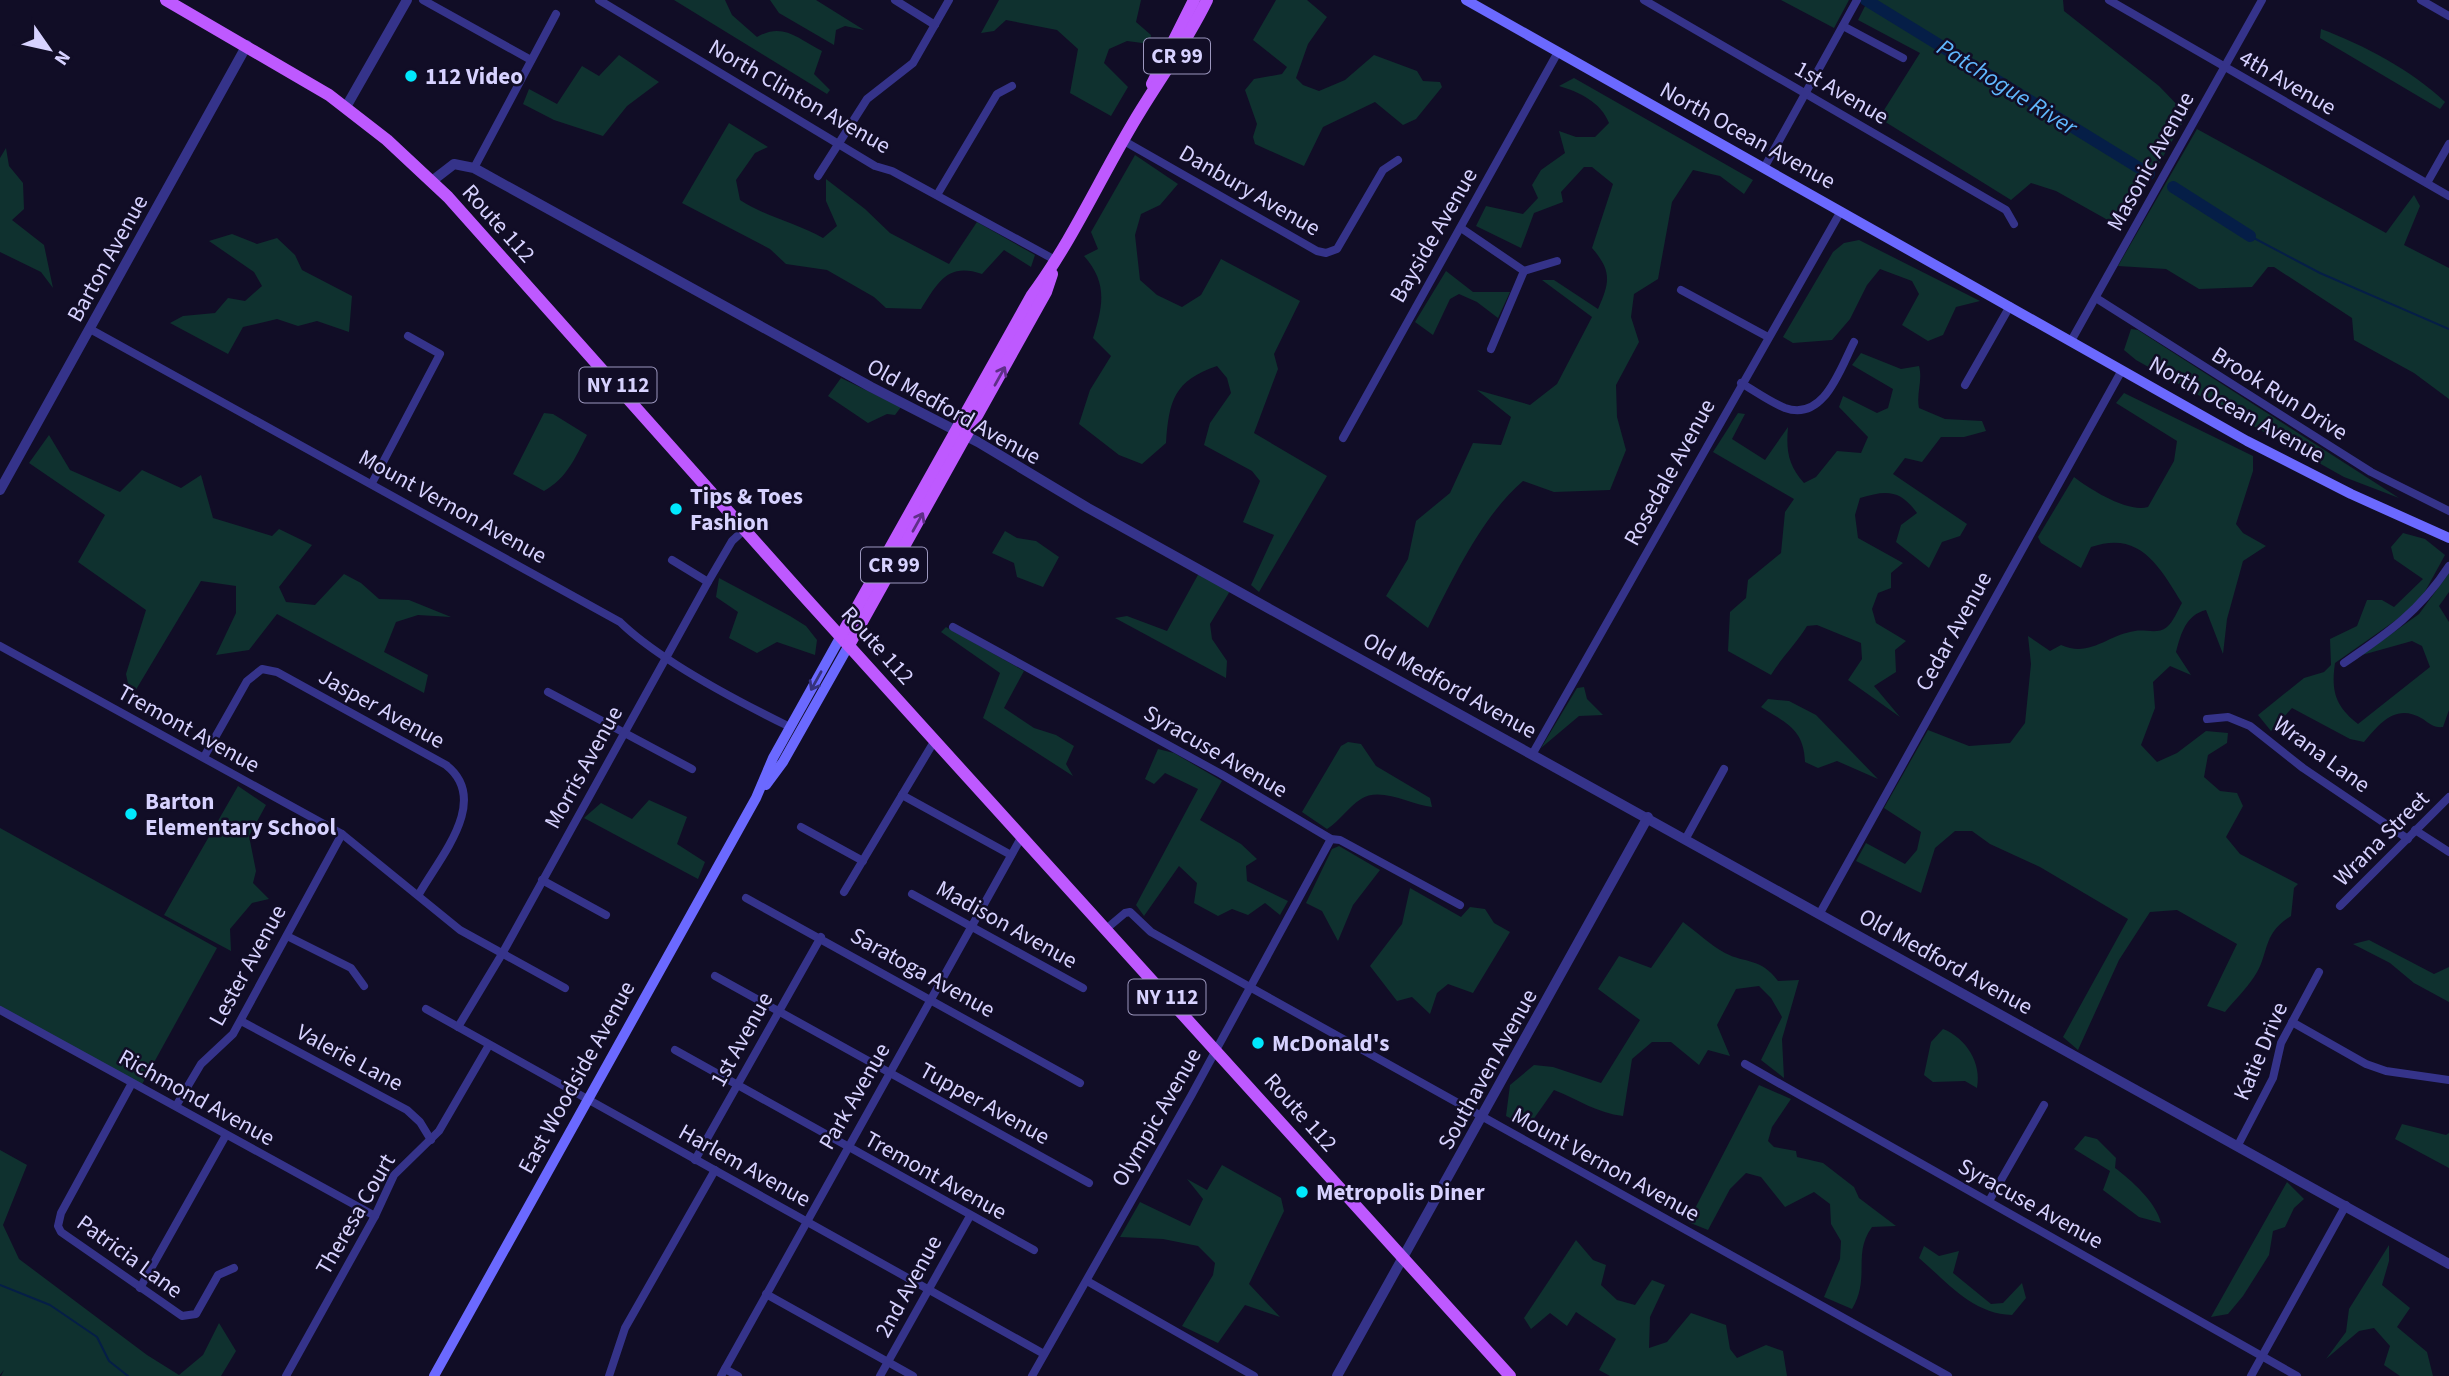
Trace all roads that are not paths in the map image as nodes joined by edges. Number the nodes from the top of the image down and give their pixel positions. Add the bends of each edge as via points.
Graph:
1 (166, 0) edge
2 (407, 0) edge
3 (423, 0) edge
4 (599, 0) edge
5 (895, 0) edge
6 (949, 0) edge
7 (1194, 0) edge
8 (1207, 0) edge
9 (1466, 0) edge
10 (1644, 0) edge
11 (1857, 0) edge
12 (2109, 0) edge
13 (2262, 0) edge
14 (2421, 0) edge
15 (1479, 3) edge
16 (556, 14) dead end
17 (2449, 16) edge
18 (935, 25) junction
19 (1843, 26) junction
20 (247, 45) junction
21 (1558, 52) junction
22 (1903, 58) dead end
23 (531, 60) junction
24 (2224, 67) junction
25 (1012, 86) dead end
26 (1806, 94) junction
27 (346, 107) junction
28 (1141, 110) junction
29 (1124, 141) junction
30 (836, 144) junction
31 (2449, 144) edge
32 (1398, 160) dead end
33 (474, 168) junction
34 (1764, 168) junction
35 (818, 176) dead end
36 (432, 181) junction
37 (2427, 183) junction
38 (937, 195) junction
39 (2449, 196) edge
40 (1841, 211) junction
41 (2014, 223) dead end
42 (1461, 228) junction
43 (1057, 261) junction
44 (1557, 261) dead end
45 (1524, 271) junction
46 (1681, 290) dead end
47 (2096, 298) junction
48 (2010, 306) junction
49 (90, 329) junction
50 (408, 336) dead end
51 (1768, 337) junction
52 (2071, 341) junction
53 (1854, 342) dead end
54 (1491, 349) dead end
55 (2122, 370) junction
56 (1741, 383) junction
57 (1965, 385) dead end
58 (961, 433) junction
59 (1343, 438) dead end
60 (372, 483) junction
61 (0, 490) edge
62 (2449, 511) edge
63 (745, 529) junction
64 (2449, 538) edge
65 (672, 560) dead end
66 (2449, 566) edge
67 (708, 582) junction
68 (953, 627) dead end
69 (845, 641) junction
70 (0, 646) edge
71 (666, 657) junction
72 (2344, 663) dead end
73 (548, 692) dead end
74 (2207, 719) dead end
75 (790, 727) junction
76 (624, 732) junction
77 (935, 740) junction
78 (1533, 753) junction
79 (204, 757) junction
80 (692, 769) dead end
81 (1724, 769) dead end
82 (902, 795) junction
83 (2449, 797) edge
84 (756, 798) junction
85 (1648, 817) junction
86 (801, 827) dead end
87 (2415, 830) junction
88 (342, 834) junction
89 (1022, 836) junction
90 (1686, 838) junction
91 (1331, 839) junction
92 (2408, 839) junction
93 (2449, 852) edge
94 (1011, 855) junction
95 (863, 861) junction
96 (542, 880) junction
97 (844, 892) dead end
98 (419, 894) junction
99 (912, 894) dead end
100 (746, 898) dead end
101 (1460, 905) dead end
102 (2340, 906) dead end
103 (1820, 913) junction
104 (606, 915) dead end
105 (972, 926) junction
106 (1106, 929) junction
107 (286, 936) junction
108 (821, 937) junction
109 (502, 954) junction
110 (2319, 972) dead end
111 (715, 976) dead end
112 (364, 986) dead end
113 (565, 988) dead end
114 (1083, 988) dead end
115 (1250, 988) junction
116 (933, 999) junction
117 (426, 1009) dead end
118 (0, 1010) edge
119 (778, 1010) junction
120 (241, 1021) junction
121 (2291, 1022) junction
122 (458, 1027) junction
123 (489, 1045) junction
124 (675, 1050) dead end
125 (1216, 1051) junction
126 (1745, 1064) dead end
127 (888, 1072) junction
128 (2449, 1080) edge
129 (132, 1083) junction
130 (1080, 1083) dead end
131 (738, 1086) junction
132 (588, 1099) junction
133 (2043, 1105) dead end
134 (176, 1106) junction
135 (1482, 1117) junction
136 (226, 1135) junction
137 (431, 1139) junction
138 (2238, 1145) junction
139 (846, 1147) junction
140 (695, 1160) junction
141 (715, 1170) junction
142 (1089, 1183) dead end
143 (1989, 1201) junction
144 (2346, 1205) junction
145 (375, 1216) junction
146 (970, 1216) junction
147 (805, 1220) junction
148 (1034, 1250) dead end
149 (1404, 1259) junction
150 (2449, 1264) edge
151 (234, 1268) dead end
152 (1087, 1281) junction
153 (140, 1287) junction
154 (929, 1289) junction
155 (766, 1294) junction
156 (1044, 1354) junction
157 (2262, 1356) junction
158 (888, 1362) junction
159 (723, 1373) edge
160 (286, 1376) edge
161 (433, 1376) edge
162 (608, 1376) edge
163 (738, 1376) edge
164 (880, 1376) edge
165 (913, 1376) edge
166 (1032, 1376) edge
167 (1254, 1376) edge
168 (1337, 1376) edge
169 (1510, 1376) edge
170 (1948, 1376) edge
171 (2251, 1376) edge
172 (2297, 1376) edge

1 - 20 main road, Route 112 / NY 112
2 - 27 street
3 - 23 street
4 - 30 street, North Clinton Avenue
5 - 18 street
6 - 18 street
7 - 28 main road, CR 99
8 - 28 main road, CR 99 via 1173,64
9 - 15 main road, North Ocean Avenue
10 - 26 street, 1st Avenue
11 - 19 street
12 - 24 street, 4th Avenue
13 - 24 street, Masonic Avenue
14 - 17 street
15 - 21 main road, North Ocean Avenue
16 - 23 street
18 - 30 street via 912,63 867,99
19 - 22 street
19 - 26 street
20 - 27 main road, Route 112 / NY 112
20 - 49 street, Barton Avenue
21 - 34 main road, North Ocean Avenue
21 - 42 street, Bayside Avenue
23 - 33 street
24 - 37 street, 4th Avenue
24 - 47 street, Masonic Avenue
25 - 38 street via 997,94
26 - 34 street
26 - 41 street, 1st Avenue via 2006,210
27 - 36 main road, Route 112 / NY 112
28 - 29 main road, CR 99
29 - 32 street, Danbury Avenue via 1326,253 1337,249 1383,170
29 - 43 main road, CR 99
30 - 35 street
30 - 38 street, North Clinton Avenue
31 - 37 street
33 - 36 street via 454,164
33 - 58 street, Old Medford Avenue
34 - 40 main road, North Ocean Avenue
36 - 63 main road, Route 112 / NY 112
37 - 39 street, 4th Avenue
38 - 43 street, North Clinton Avenue
40 - 48 main road, North Ocean Avenue
40 - 51 street, Rosedale Avenue
42 - 45 street
42 - 59 street, Bayside Avenue
58 -> 43 main road, CR 99 via 1046,292
43 - 58 main road, CR 99 via 982,382
44 - 45 street
45 - 54 street
46 - 51 street
47 - 52 street, Masonic Avenue
47 - 62 street, Brook Run Drive via 2371,472
48 - 52 main road, North Ocean Avenue
48 - 57 street
49 - 60 street, Mount Vernon Avenue
49 - 61 street, Barton Avenue
50 - 60 street via 440,354
51 - 56 street, Rosedale Avenue
52 - 55 main road, North Ocean Avenue
53 - 56 street via 1817,405 1785,408
55 - 64 main road, North Ocean Avenue via 2303,471
55 - 103 street, Cedar Avenue
56 - 78 street, Rosedale Avenue
58 - 69 main road, East Woodside Avenue / CR 99
58 - 78 street, Old Medford Avenue via 1088,509
60 - 71 street, Mount Vernon Avenue via 620,622
63 - 67 street, Morris Avenue via 732,541
63 - 69 main road, Route 112 / NY 112
65 - 67 street
66 - 72 street via 2402,623
67 - 71 street, Morris Avenue
68 - 91 street, Syracuse Avenue
69 -> 75 main road, East Woodside Avenue / CR 99
69 - 77 main road, Route 112 / NY 112
69 - 84 main road, East Woodside Avenue / CR 99 via 783,762
70 - 79 street, Tremont Avenue
71 - 75 street, Mount Vernon Avenue
71 - 76 street, Morris Avenue
73 - 76 street
74 - 92 street, Wrana Lane via 2228,717 2250,726
75 - 84 main road, East Woodside Avenue / CR 99
76 - 80 street
76 - 96 street, Morris Avenue
77 - 82 street
77 - 89 main road, Route 112 / NY 112
78 - 85 street, Old Medford Avenue
79 - 88 street, Tremont Avenue
79 - 98 street, Jasper Avenue via 247,681 262,669 277,672 446,765 463,781 467,804
81 - 90 street
82 - 94 street
82 - 95 street
83 - 87 street, Wrana Street
84 - 132 main road, East Woodside Avenue / CR 99
85 - 90 street, Old Medford Avenue
85 - 135 street, Southaven Avenue
86 - 95 street
87 - 92 street, Wrana Street
87 - 93 street
88 - 98 street, Tremont Avenue
88 - 107 street, Lester Avenue
89 - 94 street, Park Avenue
89 - 106 main road, Route 112 / NY 112
90 - 103 street, Old Medford Avenue
91 - 101 street, Syracuse Avenue
91 - 115 street, Olympic Avenue
92 - 102 street, Wrana Street
94 - 105 street, Park Avenue
95 - 97 street
96 - 104 street
96 - 109 street, Morris Avenue
98 - 109 street, Tremont Avenue via 460,930
99 - 105 street, Madison Avenue
100 - 108 street, Saratoga Avenue
103 - 138 street, Old Medford Avenue
105 - 114 street, Madison Avenue
105 - 116 street, Park Avenue
106 - 115 street, Mount Vernon Avenue via 1130,912 1151,932
106 - 125 main road, Route 112 / NY 112
107 - 112 street via 351,968
107 - 120 street, Lester Avenue
108 - 116 street, Saratoga Avenue
108 - 119 street, 1st Avenue
109 - 113 street, Tremont Avenue
109 - 122 street, Morris Avenue
110 - 121 street, Katie Drive
111 - 119 street, Tupper Avenue
115 - 125 street, Olympic Avenue
115 - 135 street, Mount Vernon Avenue
116 - 127 street, Park Avenue
116 - 130 street, Saratoga Avenue
117 - 122 street, Harlem Avenue
118 - 129 street, Richmond Avenue
119 - 127 street, Tupper Avenue
119 - 131 street, 1st Avenue
120 - 134 street, Lester Avenue via 228,1041 201,1064
120 - 137 street, Valerie Lane via 407,1110
121 - 128 street via 2366,1064
121 - 138 street, Katie Drive via 2276,1056 2273,1078
122 - 123 street, Harlem Avenue
123 - 132 street, Harlem Avenue
123 - 137 street, Theresa Court
124 - 131 street, Tremont Avenue
125 - 149 main road, Route 112 / NY 112
125 - 152 street, Olympic Avenue
126 - 143 street, Syracuse Avenue
127 - 139 street, Park Avenue
127 - 142 street, Tupper Avenue
129 - 134 street, Richmond Avenue
129 - 153 street, Patricia Lane via 58,1226
131 - 139 street, Tremont Avenue
131 - 140 street, 1st Avenue
132 - 140 street, Harlem Avenue
132 - 161 main road, East Woodside Avenue / CR 99
133 - 143 street
134 - 136 street, Richmond Avenue
135 - 149 street, Southaven Avenue
135 - 170 street, Mount Vernon Avenue
136 - 145 street, Richmond Avenue
136 - 153 street
137 - 145 street, Theresa Court via 400,1166
138 - 144 street, Old Medford Avenue
139 - 146 street, Tremont Avenue
139 - 147 street, Park Avenue
140 - 141 street, Harlem Avenue
141 - 147 street, Harlem Avenue
141 - 162 street via 625,1328
143 - 157 street, Syracuse Avenue
144 - 150 street, Old Medford Avenue
144 - 157 street
145 - 160 street, Theresa Court
146 - 148 street, Tremont Avenue
146 - 154 street, 2nd Avenue
147 - 154 street, Harlem Avenue
147 - 155 street, Park Avenue
149 - 168 street, Southaven Avenue
149 - 169 main road, Route 112 / NY 112
151 - 153 street, Patricia Lane via 218,1275 200,1308 190,1316 174,1312
152 - 156 street, Olympic Avenue
152 - 167 street
154 - 156 street, Harlem Avenue
154 - 158 street, 2nd Avenue
155 - 158 street
155 - 159 street, Park Avenue
156 - 166 street, Olympic Avenue
157 - 171 street
157 - 172 street, Syracuse Avenue
158 - 164 street, 2nd Avenue
158 - 165 street
159 - 163 street

